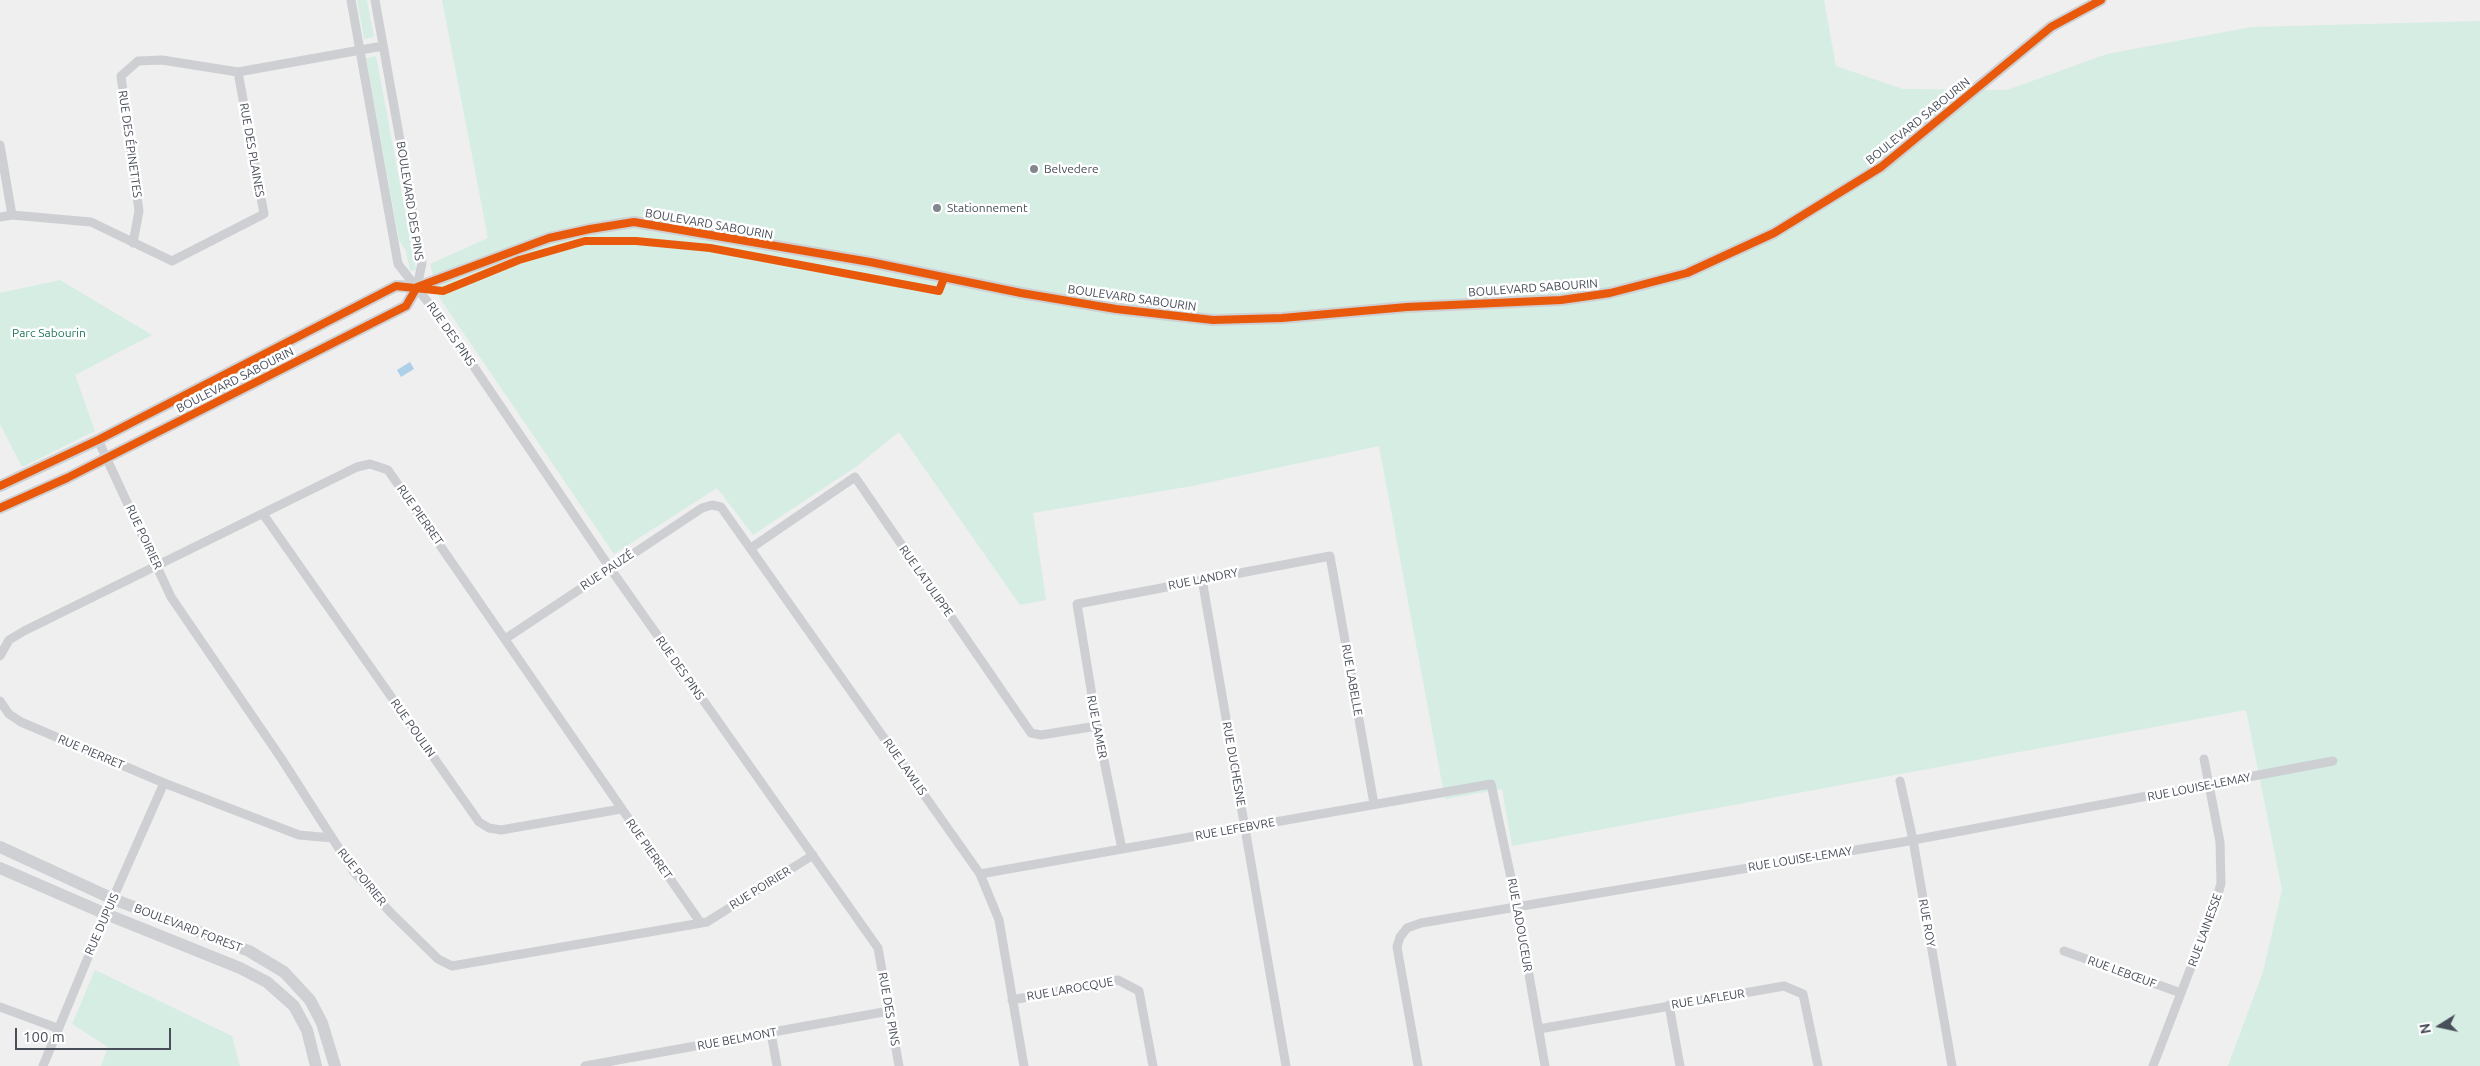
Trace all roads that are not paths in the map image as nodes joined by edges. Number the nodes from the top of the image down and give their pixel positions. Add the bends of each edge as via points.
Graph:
1 (351, 0) edge
2 (375, 0) edge
3 (2100, 0) edge
4 (383, 46) junction
5 (360, 50) junction
6 (238, 72) junction
7 (0, 145) edge
8 (12, 215) junction
9 (0, 217) edge
10 (133, 243) junction
11 (417, 287) junction
12 (98, 440) junction
13 (106, 458) junction
14 (0, 486) edge
15 (712, 505) joint
16 (0, 508) edge
17 (263, 514) junction
18 (751, 548) junction
19 (1330, 556) joint
20 (157, 564) junction
21 (610, 568) junction
22 (1202, 579) junction
23 (1077, 604) joint
24 (505, 639) junction
25 (0, 656) edge
26 (0, 701) edge
27 (1096, 726) junction
28 (2204, 759) dead end
29 (2333, 761) dead end
30 (1900, 781) dead end
31 (164, 783) junction
32 (1491, 784) joint
33 (2210, 786) junction
34 (1374, 804) junction
35 (621, 808) junction
36 (1245, 827) junction
37 (332, 838) junction
38 (1913, 840) junction
39 (0, 847) edge
40 (1122, 849) junction
41 (813, 855) junction
42 (0, 868) edge
43 (980, 874) junction
44 (113, 899) junction
45 (1517, 906) junction
46 (106, 914) junction
47 (700, 922) junction
48 (2064, 951) dead end
49 (2181, 993) junction
50 (1012, 1000) junction
51 (1669, 1005) junction
52 (0, 1007) edge
53 (889, 1011) junction
54 (57, 1028) junction
55 (1539, 1029) junction
56 (771, 1033) junction
57 (334, 1061) edge
58 (316, 1062) edge
59 (43, 1066) edge
60 (585, 1066) edge
61 (777, 1066) edge
62 (899, 1066) edge
63 (1024, 1066) edge
64 (1153, 1066) edge
65 (1286, 1066) edge
66 (1418, 1066) edge
67 (1545, 1066) edge
68 (1680, 1066) edge
69 (1818, 1066) edge
70 (1952, 1066) edge
71 (2153, 1066) edge

1 - 5 street, BOULEVARD DES PINS
2 - 4 street, BOULEVARD DES PINS
3 - 11 street, BOULEVARD SABOURIN via 2051,27 1881,167 1774,233 1687,273 1610,293 1561,300 1213,320 1116,309 1021,293 870,262 634,222 549,238
4 - 5 street, RUE DES ÉPINETTES
4 - 11 street, BOULEVARD DES PINS via 422,263
5 - 6 street, RUE DES ÉPINETTES
5 - 11 street, BOULEVARD DES PINS via 398,264
6 - 10 street, RUE DES PLAINES via 264,214 172,261
6 - 10 street, RUE DES ÉPINETTES via 162,60 138,62 121,76 139,211
7 - 8 street
8 - 9 street, RUE DES PLAINES
8 - 10 street, RUE DES PLAINES via 91,222
11 - 12 street, BOULEVARD SABOURIN via 396,286
11 - 13 street, BOULEVARD SABOURIN via 406,306
11 - 21 street, RUE DES PINS
12 - 13 street, RUE POIRIER
12 - 14 street, BOULEVARD SABOURIN
13 - 16 street, BOULEVARD SABOURIN
13 - 20 street, RUE POIRIER
15 - 18 street, RUE LAWLIS via 720,507
15 - 21 street, RUE PAUZÉ
17 - 20 street, RUE PIERRET
17 - 24 street, RUE PIERRET via 357,467 370,464 388,470
17 - 35 street, RUE POULIN via 479,822 501,830
18 - 27 street, RUE LATULIPPE via 855,477 1031,733 1041,735
18 - 43 street, RUE LAWLIS
19 - 22 street, RUE LANDRY
19 - 34 street, RUE LABELLE
20 - 25 street, RUE PIERRET via 9,640
20 - 37 street, RUE POIRIER via 172,598
21 - 24 street, RUE PAUZÉ
21 - 41 street, RUE DES PINS
22 - 23 street, RUE LANDRY
22 - 36 street, RUE DUCHESNE
23 - 27 street, RUE LAMER
24 - 35 street, RUE PIERRET
26 - 31 street, RUE PIERRET via 9,714 21,722
27 - 40 street, RUE LAMER
28 - 33 street, RUE LAINESSE
29 - 33 street, RUE LOUISE-LEMAY
30 - 38 street, RUE ROY
31 - 37 street, RUE PIERRET via 298,835
31 - 44 street, RUE DUPUIS
32 - 34 street, RUE LEFEBVRE
32 - 45 street, RUE LADOUCEUR
33 - 38 street, RUE LOUISE-LEMAY
33 - 49 street, RUE LAINESSE via 2220,842 2221,883
34 - 36 street, RUE LEFEBVRE
35 - 47 street, RUE PIERRET
36 - 40 street, RUE LEFEBVRE
36 - 65 street, RUE DUCHESNE
37 - 47 street, RUE POIRIER via 354,872 391,913 438,959 452,966
38 - 45 street, RUE LOUISE-LEMAY
38 - 70 street, RUE ROY
39 - 44 street, BOULEVARD FOREST
40 - 43 street, RUE LEFEBVRE
41 - 47 street, RUE POIRIER via 707,922
41 - 53 street, RUE DES PINS via 878,948
42 - 46 street, BOULEVARD FOREST
43 - 50 street, RUE LAWLIS via 999,920
44 - 46 street, RUE DUPUIS
44 - 57 street, BOULEVARD FOREST via 249,951 284,972 310,1000 322,1023
45 - 55 street, RUE LADOUCEUR
45 - 66 street, RUE LOUISE-LEMAY via 1421,923 1407,928 1400,937 1397,947
46 - 54 street, RUE DUPUIS
46 - 58 street, BOULEVARD FOREST via 267,982 294,1006 307,1030
48 - 49 street, RUE LEBŒUF
49 - 71 street, RUE LAINESSE
50 - 63 street, RUE LAWLIS
50 - 64 street, RUE LAROCQUE via 1118,980 1139,991
51 - 55 street, RUE LAFLEUR
51 - 68 street
51 - 69 street, RUE LAFLEUR via 1784,986 1803,994
52 - 54 street
53 - 56 street, RUE BELMONT
53 - 62 street, RUE DES PINS
54 - 59 street, RUE DUPUIS
55 - 67 street, RUE LADOUCEUR
56 - 60 street, RUE BELMONT
56 - 61 street
57 - 58 street, BOULEVARD FOREST

